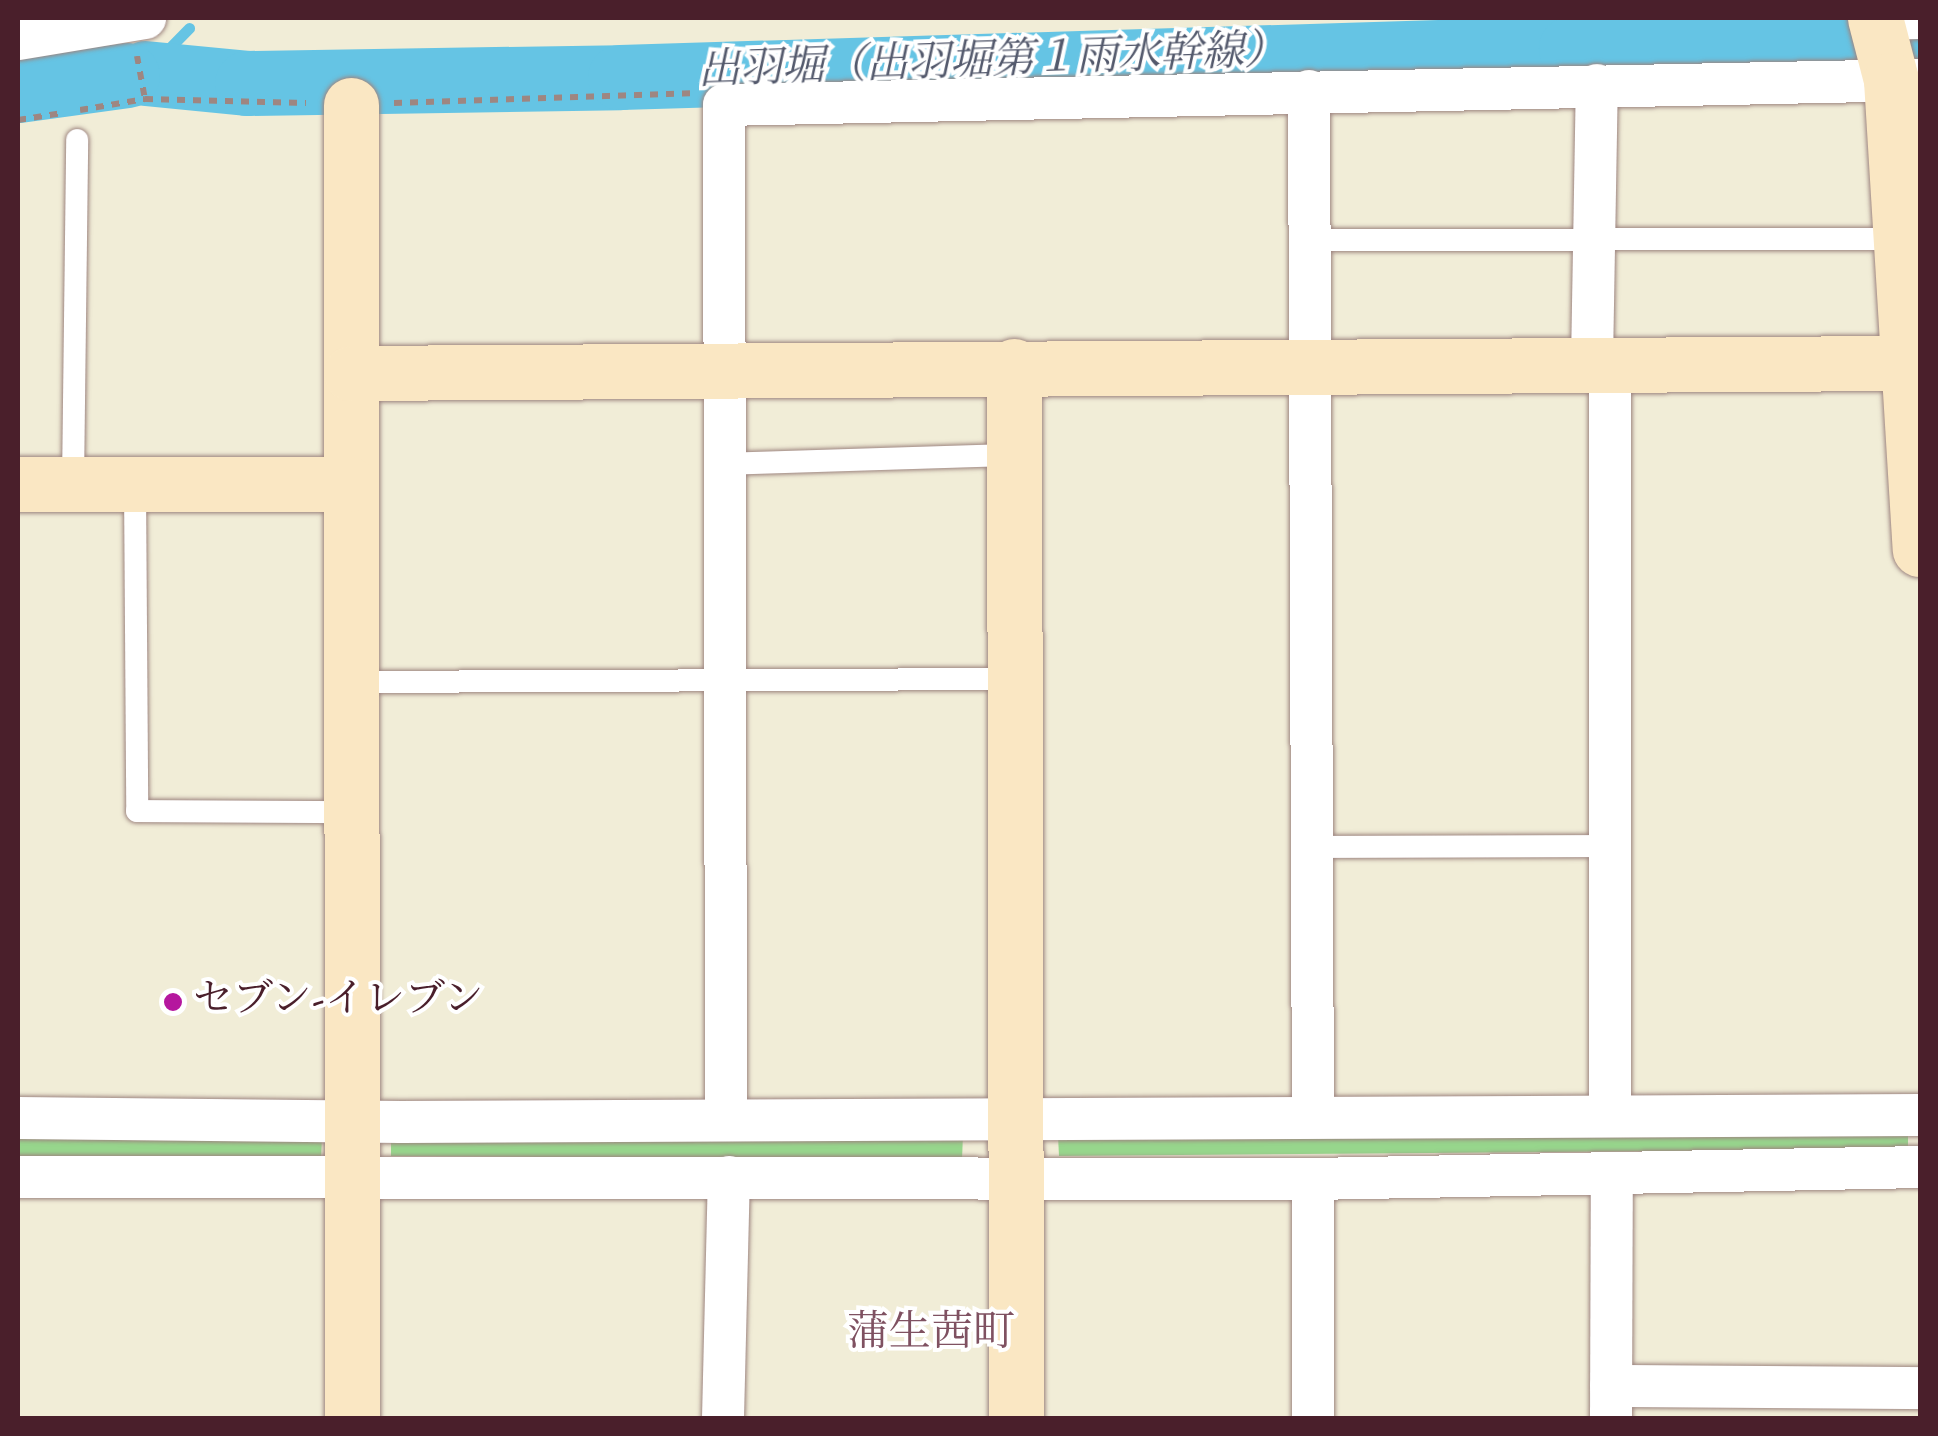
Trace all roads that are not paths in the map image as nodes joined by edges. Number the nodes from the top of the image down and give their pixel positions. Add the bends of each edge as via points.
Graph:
1 (145, 18) edge
2 (1891, 18) edge
3 (18, 39) edge
4 (1906, 80) edge
5 (1596, 85) junction
6 (1309, 92) junction
7 (352, 105) road end
8 (77, 140) dead end
9 (1900, 239) junction
10 (1312, 240) junction
11 (1593, 240) junction
12 (1915, 363) edge
13 (1601, 364) junction
14 (1014, 366) junction
15 (1311, 366) junction
16 (726, 367) junction
17 (351, 372) junction
18 (1014, 455) junction
19 (724, 464) junction
20 (18, 484) edge
21 (72, 484) junction
22 (349, 484) junction
23 (135, 485) junction
24 (1920, 549) edge
25 (725, 679) junction
26 (1016, 679) junction
27 (350, 682) junction
28 (350, 812) junction
29 (1314, 846) junction
30 (1607, 846) junction
31 (1610, 1115) junction
32 (1920, 1115) edge
33 (1313, 1116) junction
34 (1016, 1117) junction
35 (18, 1118) edge
36 (726, 1119) junction
37 (353, 1120) junction
38 (1920, 1167) edge
39 (1612, 1174) junction
40 (353, 1176) junction
41 (18, 1177) edge
42 (729, 1177) junction
43 (1017, 1177) junction
44 (1314, 1179) junction
45 (1920, 1388) edge
46 (1611, 1402) edge
47 (352, 1418) edge
48 (723, 1418) edge
49 (1016, 1418) edge
50 (1313, 1418) edge

1 - 3 street
2 - 4 street
4 - 5 street
4 - 9 street
5 - 6 street
5 - 11 street
6 - 10 street
6 - 16 street via 724,105
7 - 17 street
8 - 21 lane
9 - 11 lane
9 - 12 street
10 - 11 lane
10 - 15 street
11 - 13 street
12 - 13 street
12 - 24 street
13 - 15 street
13 - 30 street
14 - 15 street
14 - 16 street
14 - 18 street
15 - 29 street
16 - 17 street
16 - 19 street
17 - 22 street
18 - 19 lane
18 - 26 street
19 - 25 street
20 - 21 street
21 - 23 street
22 - 23 street
22 - 27 street
23 - 28 lane via 137,810
25 - 26 lane
25 - 27 lane
25 - 36 street
26 - 34 street
27 - 28 street
28 - 37 street
29 - 30 lane
29 - 33 street
30 - 31 street
31 - 32 street
31 - 33 street
33 - 34 street
34 - 36 street
34 - 43 street
35 - 37 street
36 - 37 street
37 - 40 street
38 - 39 street
39 - 44 street
39 - 46 street
40 - 41 street
40 - 42 street
40 - 47 street
42 - 43 street
42 - 48 street
43 - 44 street
43 - 49 street
44 - 50 street
45 - 46 street

